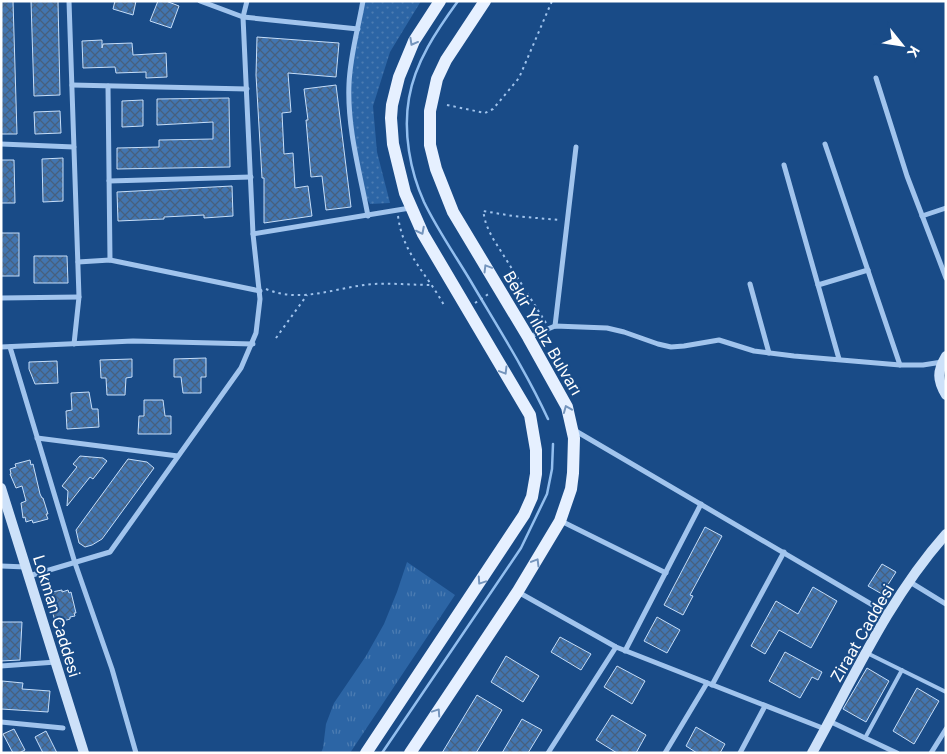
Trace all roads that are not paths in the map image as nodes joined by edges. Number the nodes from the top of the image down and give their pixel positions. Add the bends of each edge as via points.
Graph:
1 (69, 1) edge
2 (200, 1) edge
3 (247, 1) edge
4 (363, 1) edge
5 (440, 1) edge
6 (485, 1) edge
7 (243, 17) junction
8 (358, 29) junction
9 (876, 78) dead end
10 (72, 85) junction
11 (108, 86) junction
12 (246, 89) junction
13 (1, 144) edge
14 (825, 144) dead end
15 (74, 147) junction
16 (576, 147) dead end
17 (784, 165) dead end
18 (251, 177) junction
19 (109, 181) junction
20 (410, 208) junction
21 (946, 208) edge
22 (368, 216) junction
23 (922, 216) junction
24 (253, 234) junction
25 (110, 260) junction
26 (78, 262) junction
27 (868, 270) junction
28 (946, 278) edge
29 (750, 284) dead end
30 (818, 285) junction
31 (259, 288) junction
32 (79, 296) junction
33 (1, 298) edge
34 (553, 327) junction
35 (528, 337) junction
36 (74, 344) junction
37 (253, 344) junction
38 (1, 347) edge
39 (10, 347) junction
40 (769, 352) junction
41 (839, 359) junction
42 (944, 359) edge
43 (900, 364) junction
44 (946, 395) edge
45 (572, 429) junction
46 (37, 438) junction
47 (178, 456) junction
48 (1, 488) edge
49 (701, 504) junction
50 (560, 521) junction
51 (946, 534) edge
52 (784, 552) junction
53 (75, 562) junction
54 (1, 566) edge
55 (28, 572) junction
56 (666, 573) junction
57 (910, 582) junction
58 (518, 591) junction
59 (946, 604) edge
60 (888, 614) junction
61 (616, 647) junction
62 (625, 651) junction
63 (867, 652) junction
64 (56, 662) junction
65 (1, 666) edge
66 (902, 670) junction
67 (710, 684) junction
68 (946, 692) edge
69 (765, 706) junction
70 (1, 722) edge
71 (827, 725) junction
72 (63, 728) dead end
73 (946, 729) edge
74 (865, 738) junction
75 (84, 753) edge
76 (136, 753) edge
77 (366, 753) edge
78 (410, 753) edge
79 (548, 753) edge
80 (665, 753) edge
81 (740, 753) edge
82 (812, 753) edge
83 (897, 753) edge
84 (931, 753) edge

1 - 10 street
2 - 7 street
3 - 7 street
4 - 8 street
5 -> 20 main road via 408,52 392,104 393,144
35 -> 6 main road, Bekir Yıldız Bulvarı via 453,212 430,145 430,111 437,79
7 - 8 street
7 - 12 street
8 - 22 street via 350,69 349,101
9 - 23 street
10 - 11 street
10 - 15 street
11 - 12 street
11 - 19 street
12 - 18 street
13 - 15 street
14 - 27 street
15 - 26 street
16 - 34 street
17 - 30 street
18 - 19 street
18 - 24 street
19 - 25 street
20 - 22 street
20 -> 77 main road via 530,415 536,444 536,474 524,515
21 - 23 street
22 - 24 street
23 - 28 street
24 - 31 street
25 - 26 street
25 - 31 street
26 - 32 street
27 - 30 street
27 - 43 street
29 - 40 street
30 - 41 street
31 - 37 street via 258,322
32 - 33 street
32 - 36 street
34 - 35 street
34 - 40 street via 616,329 664,346 678,347 719,340 754,351
45 -> 35 main road, Bekir Yıldız Bulvarı via 567,407
36 - 37 street
36 - 39 street
37 - 47 street via 241,368
38 - 39 street
39 - 46 street
40 - 41 street
41 - 43 street
42 - 43 street via 923,365
42 - 44 street via 939,379
45 - 49 street
45 - 50 main road, Bekir Yıldız Bulvarı via 572,481
46 - 47 street
46 - 53 street
47 - 53 street via 110,552
48 - 55 street, Lokman Caddesi
49 - 52 street
49 - 56 street
50 - 56 street
58 -> 50 main road, Bekir Yıldız Bulvarı
51 - 57 street, Ziraat Caddesi
52 - 60 street
52 - 67 street
53 - 55 street
53 - 76 street via 112,669
54 - 55 street
55 - 64 street, Lokman Caddesi
56 - 62 street
57 - 59 street
57 - 60 street, Ziraat Caddesi
58 - 61 street
78 -> 58 main road, Bekir Yıldız Bulvarı
60 - 63 street, Ziraat Caddesi
61 - 62 street
61 - 79 street
62 - 67 street
63 - 66 lane
63 - 71 street, Ziraat Caddesi
64 - 65 street
64 - 75 street, Lokman Caddesi
66 - 68 lane
66 - 74 lane
67 - 69 street
67 - 80 street
69 - 71 street
69 - 81 street
70 - 72 street
71 - 74 street
71 - 82 street, Ziraat Caddesi
73 - 84 street
74 - 83 street

